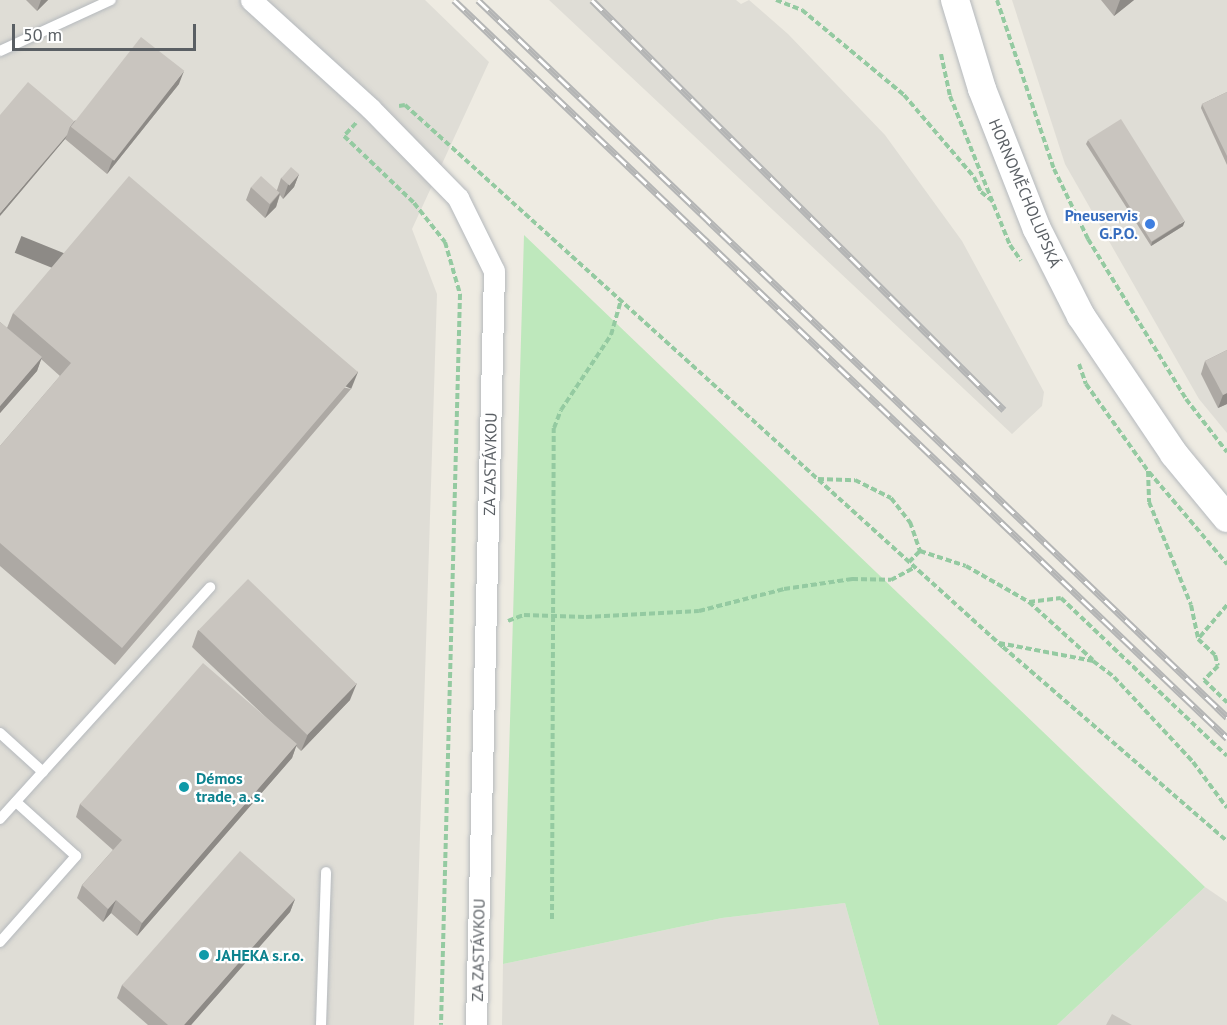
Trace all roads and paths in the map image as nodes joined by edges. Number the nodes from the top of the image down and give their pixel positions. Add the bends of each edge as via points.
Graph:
1 (111, 0) edge
2 (251, 0) edge
3 (776, 0) edge
4 (955, 0) edge
5 (997, 0) edge
6 (0, 51) edge
7 (370, 108) junction
8 (994, 202) dead end
9 (621, 301) junction
10 (1227, 452) edge
11 (1148, 471) dead end
12 (818, 479) junction
13 (1227, 518) edge
14 (920, 551) junction
15 (909, 562) junction
16 (1227, 564) edge
17 (915, 567) junction
18 (210, 587) dead end
19 (1029, 602) junction
20 (1227, 605) edge
21 (550, 615) junction
22 (486, 630) junction
23 (998, 642) junction
24 (1093, 661) junction
25 (1227, 702) edge
26 (0, 733) edge
27 (1227, 756) edge
28 (43, 771) junction
29 (16, 802) junction
30 (1227, 808) edge
31 (0, 819) edge
32 (1227, 841) edge
33 (326, 872) dead end
34 (552, 919) dead end
35 (0, 942) edge
36 (321, 1025) edge
37 (441, 1025) edge
38 (476, 1025) edge

1 - 6 lane
2 - 7 street, ZA ZASTÁVKOU
3 - 8 path via 802,10 904,95 974,177 981,192
4 - 13 street, HORNOMĚCHOLUPSKÁ via 982,89 1037,229 1081,316 1162,436
5 - 10 path via 1054,169 1088,239 1186,399
7 - 9 path via 405,105
7 - 22 street, ZA ZASTÁVKOU via 458,198 494,271
7 - 37 path via 344,136 414,203 445,242 460,294
9 - 12 path
9 - 21 path via 611,335 561,410 554,428
11 - 16 path
12 - 14 path via 855,480 891,498 910,522
12 - 15 path
14 - 15 path
14 - 19 path via 966,566
15 - 17 path
17 - 21 path via 891,580 852,579 784,589 699,611
17 - 23 path
18 - 28 lane
19 - 24 path
19 - 27 path via 1061,598
20 - 25 path via 1198,639 1215,655 1218,666 1204,680
21 - 22 path via 524,615
21 - 34 path
22 - 38 street, ZA ZASTÁVKOU
23 - 24 path
23 - 32 path
24 - 30 path via 1114,677 1193,762
26 - 28 lane
28 - 29 lane
29 - 31 lane
29 - 35 lane via 76,856
33 - 36 lane

